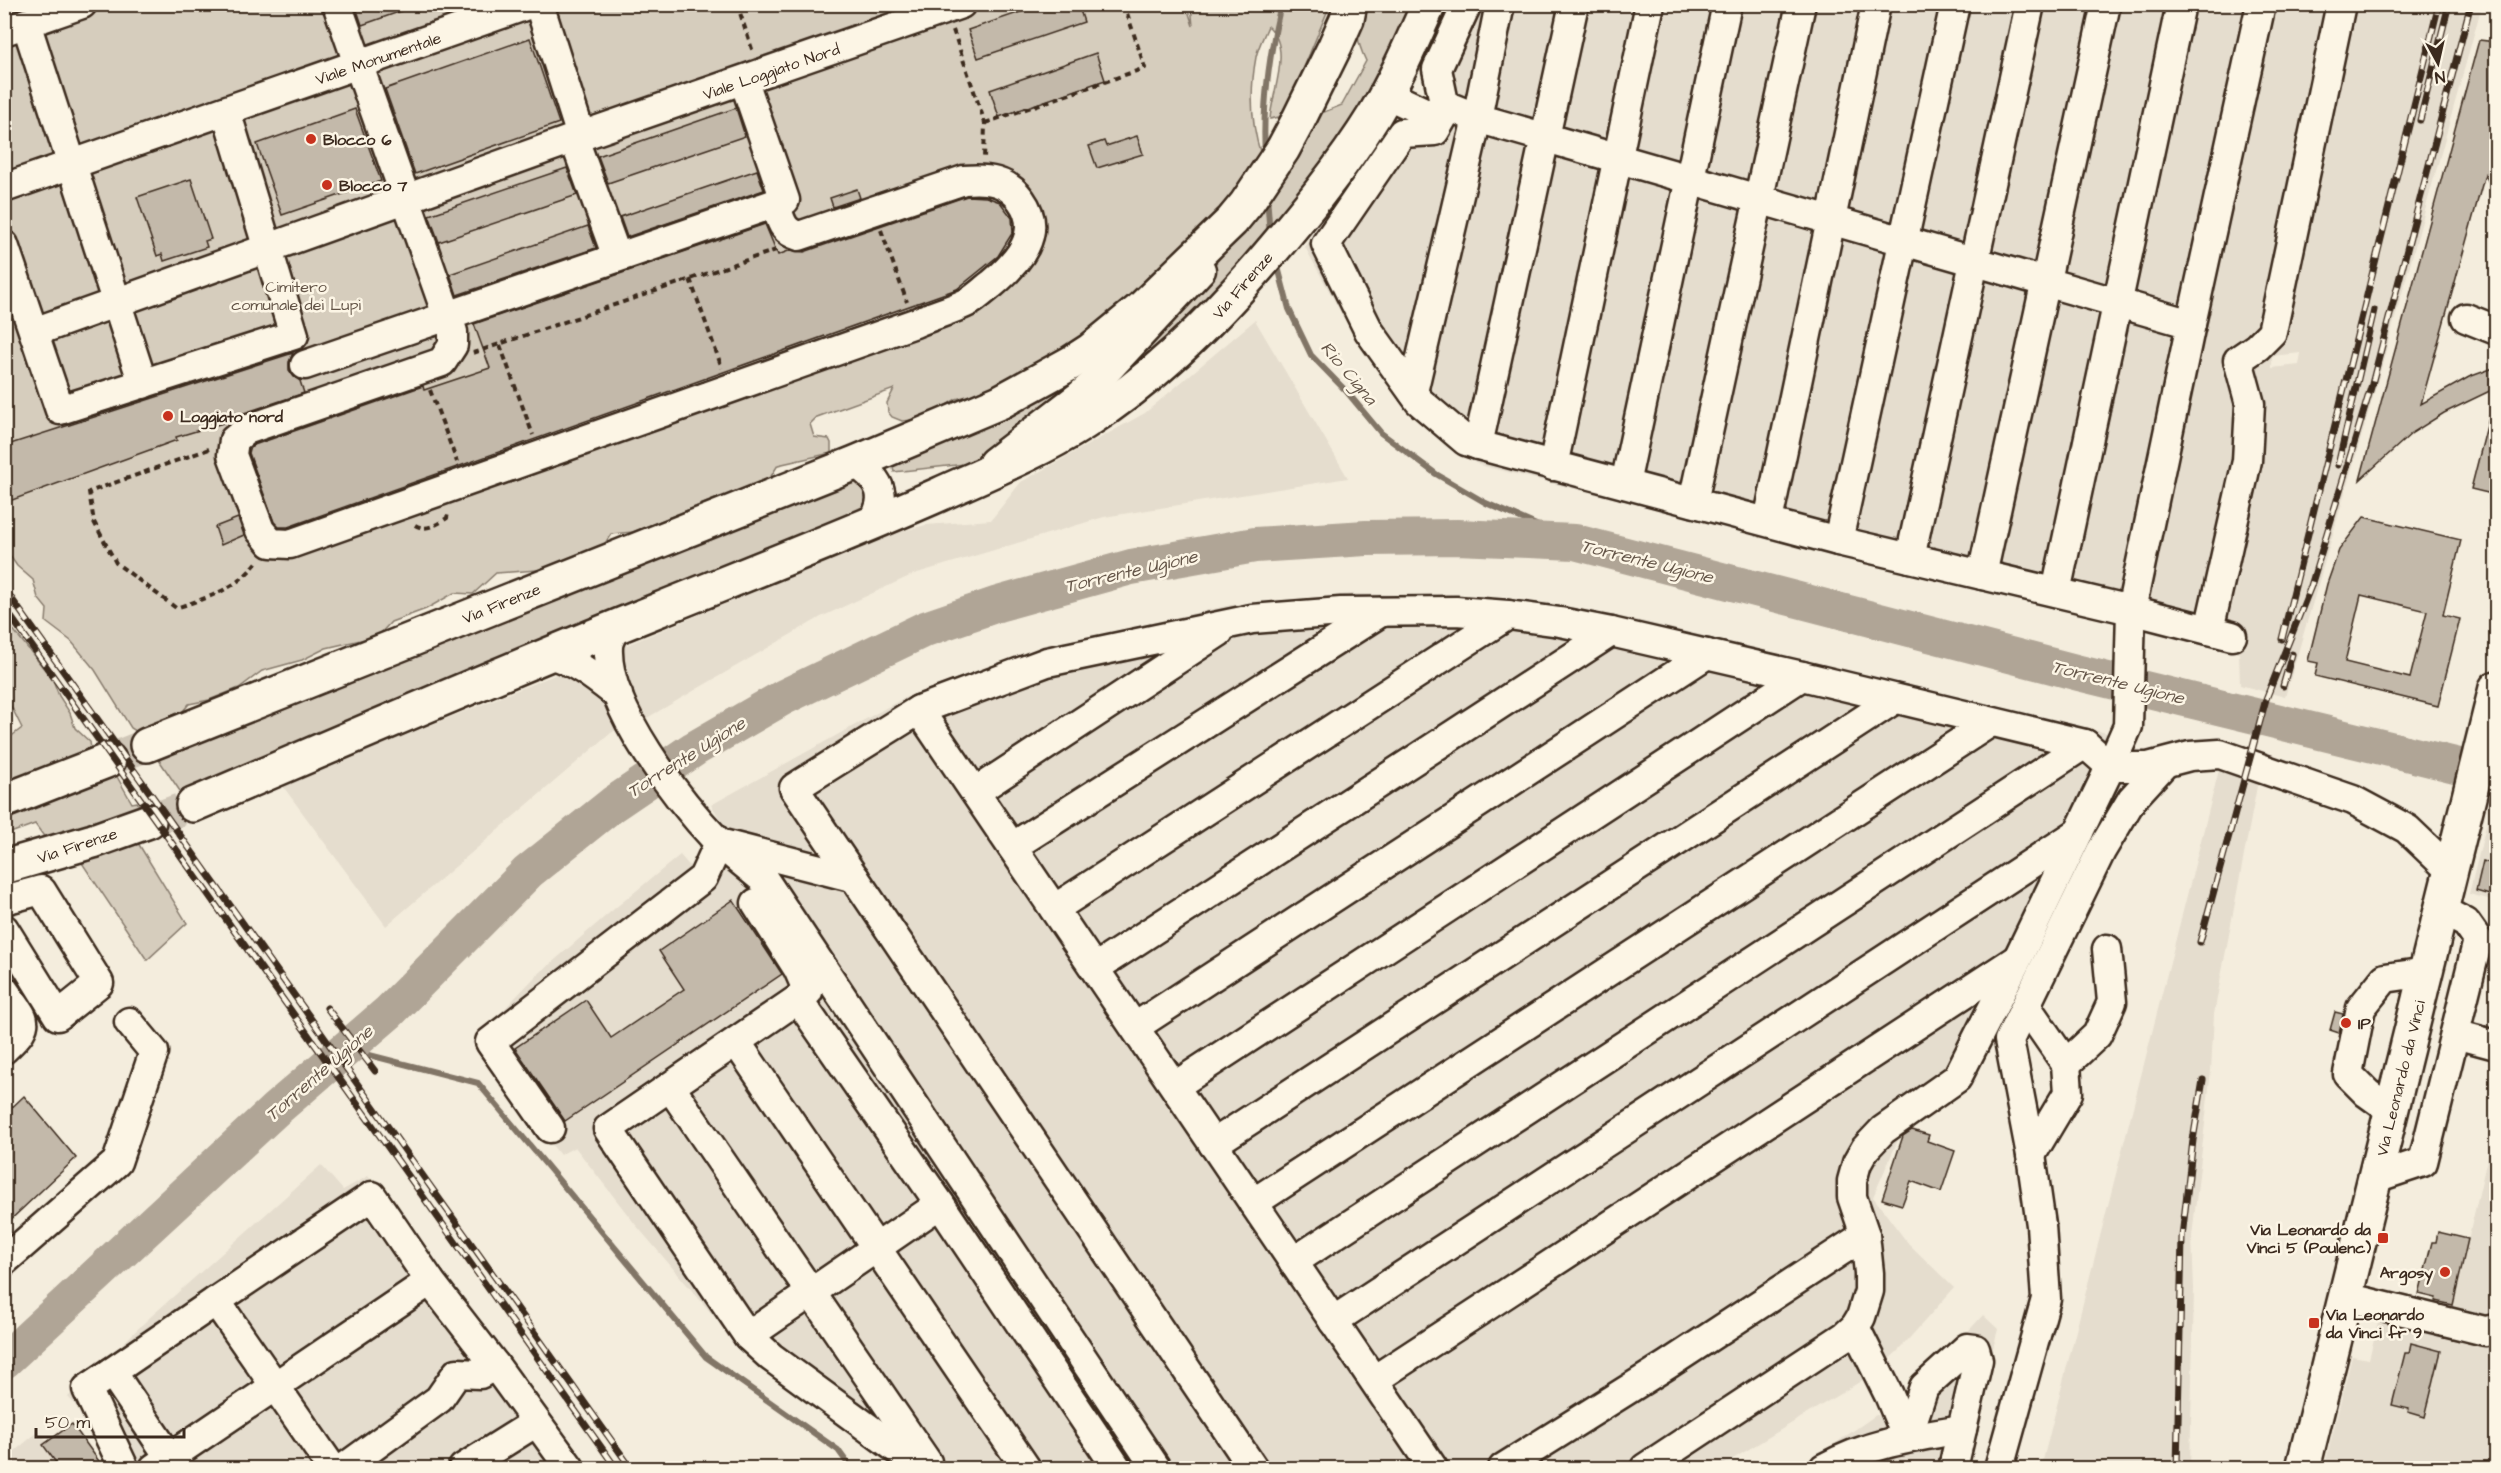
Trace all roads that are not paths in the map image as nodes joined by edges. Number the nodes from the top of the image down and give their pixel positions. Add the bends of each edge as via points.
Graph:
1 (82, 4) edge
2 (337, 4) edge
3 (530, 4) edge
4 (539, 4) edge
5 (1429, 4) edge
6 (1467, 4) edge
7 (1500, 4) edge
8 (1574, 4) edge
9 (1650, 4) edge
10 (1727, 4) edge
11 (1801, 4) edge
12 (1876, 4) edge
13 (1955, 4) edge
14 (2030, 4) edge
15 (2106, 4) edge
16 (2181, 4) edge
17 (2261, 4) edge
18 (2341, 4) edge
19 (953, 7) edge
20 (1351, 9) edge
21 (15, 27) edge
22 (358, 65) junction
23 (752, 78) junction
24 (1386, 94) junction
25 (1445, 105) junction
26 (226, 111) junction
27 (1478, 118) junction
28 (1545, 137) junction
29 (578, 138) junction
30 (1618, 158) junction
31 (72, 165) junction
32 (1690, 179) junction
33 (4, 188) edge
34 (1759, 199) junction
35 (405, 200) junction
36 (775, 203) junction
37 (1239, 212) junction
38 (1831, 220) junction
39 (1903, 241) junction
40 (4, 245) edge
41 (268, 248) junction
42 (616, 256) junction
43 (1974, 262) junction
44 (2046, 282) junction
45 (116, 303) junction
46 (2117, 303) junction
47 (447, 316) junction
48 (2466, 318) dead end
49 (2496, 330) edge
50 (34, 332) junction
51 (294, 335) junction
52 (2188, 338) junction
53 (305, 365) junction
54 (142, 384) junction
55 (1413, 392) junction
56 (319, 405) junction
57 (1478, 445) junction
58 (855, 463) junction
59 (1553, 466) junction
60 (970, 480) junction
61 (1625, 484) junction
62 (1693, 502) junction
63 (1768, 521) junction
64 (870, 525) junction
65 (1838, 541) junction
66 (1910, 558) junction
67 (1982, 575) junction
68 (2056, 592) junction
69 (1383, 611) junction
70 (1508, 615) junction
71 (1233, 623) junction
72 (2131, 624) junction
73 (616, 626) junction
74 (1611, 632) junction
75 (549, 654) junction
76 (1707, 654) junction
77 (1802, 676) junction
78 (2496, 688) edge
79 (618, 695) junction
80 (1895, 699) junction
81 (919, 710) junction
82 (1991, 722) junction
83 (2085, 744) junction
84 (147, 745) tunnel mouth
85 (109, 760) tunnel mouth
86 (2164, 764) junction
87 (2110, 767) junction
88 (975, 792) junction
89 (4, 801) edge
90 (193, 805) tunnel mouth
91 (149, 821) tunnel mouth
92 (2079, 832) junction
93 (719, 843) junction
94 (1012, 847) junction
95 (4, 867) edge
96 (2451, 871) junction
97 (855, 878) junction
98 (4, 900) edge
99 (1054, 909) junction
100 (2441, 910) junction
101 (4, 929) edge
102 (2107, 949) dead end
103 (2018, 958) junction
104 (1095, 968) junction
105 (2427, 972) junction
106 (4, 990) edge
107 (798, 999) junction
108 (2026, 1005) junction
109 (129, 1022) dead end
110 (1135, 1027) junction
111 (2455, 1034) junction
112 (737, 1043) junction
113 (2496, 1045) edge
114 (4, 1049) edge
115 (2066, 1064) junction
116 (1174, 1086) junction
117 (671, 1088) junction
118 (2392, 1111) junction
119 (550, 1128) dead end
120 (1213, 1144) junction
121 (2031, 1155) junction
122 (2375, 1178) junction
123 (1253, 1203) junction
124 (940, 1204) junction
125 (1864, 1235) junction
126 (877, 1247) junction
127 (4, 1261) edge
128 (1293, 1262) junction
129 (430, 1281) junction
130 (812, 1293) junction
131 (2346, 1297) junction
132 (216, 1301) junction
133 (1333, 1321) junction
134 (1855, 1327) junction
135 (2496, 1329) edge
136 (748, 1336) junction
137 (495, 1365) junction
138 (112, 1372) junction
139 (1374, 1380) junction
140 (275, 1388) junction
141 (535, 1423) junction
142 (1962, 1429) junction
143 (1907, 1438) junction
144 (162, 1463) edge
145 (124, 1468) edge
146 (332, 1468) edge
147 (344, 1468) edge
148 (463, 1468) edge
149 (570, 1468) edge
150 (923, 1468) edge
151 (931, 1468) edge
152 (1026, 1468) edge
153 (1118, 1468) edge
154 (1156, 1468) edge
155 (1252, 1468) edge
156 (1433, 1468) edge
157 (1503, 1468) edge
158 (1645, 1468) edge
159 (1824, 1468) edge
160 (1953, 1468) edge
161 (1999, 1468) edge
162 (2303, 1468) edge

1 - 21 street
2 - 22 street
3 - 22 street, Viale Monumentale
4 - 29 street
5 - 24 main road, Via Firenze
6 - 25 street via 1437,69
7 - 27 street
8 - 28 street
9 - 30 street
10 - 32 street
11 - 34 street
12 - 38 street
13 - 39 street
14 - 43 street
15 - 44 street
16 - 46 street
17 - 52 street
18 - 72 street via 2272,332 2238,360 2250,404 2247,461 2220,633
19 - 23 street, Viale Loggiato Nord
20 - 37 main road, Via Firenze via 1306,105
21 - 31 street
22 - 26 street, Viale Monumentale
22 - 35 street
23 - 29 street, Viale Loggiato Nord
23 - 36 street via 785,200
24 - 25 street via 1431,115
24 - 60 main road, Via Firenze via 1338,170 1288,232 1215,316 1164,365 1115,402 1039,449
25 - 27 street
25 - 55 street via 1446,112 1435,131 1402,134 1326,244 1370,331
26 - 31 street, Viale Monumentale
26 - 41 street
27 - 28 street
27 - 55 street
28 - 30 street
28 - 57 street
29 - 35 street, Viale Loggiato Nord
29 - 42 street
30 - 32 street
30 - 59 street
31 - 33 street, Viale Monumentale
31 - 45 street
32 - 34 street
32 - 61 street
34 - 38 street
34 - 62 street
35 - 41 street, Viale Loggiato Nord
35 - 47 street
36 - 42 street
36 - 56 street via 788,233 799,236 964,180 982,178 998,180 1018,195 1031,219 1025,247 1013,266 971,300 290,544 271,543 260,530 232,455 234,440 246,430
37 - 58 main road, Via Firenze via 1142,309 1091,350 1000,402
37 - 60 street, Via Firenze via 1198,274 1103,375
38 - 39 street
38 - 63 street
39 - 43 street
39 - 65 street
40 - 50 street
41 - 45 street, Viale Loggiato Nord
41 - 51 street
42 - 47 street
43 - 44 street
43 - 66 street
44 - 46 street
44 - 67 street
45 - 50 street, Viale Loggiato Nord
45 - 54 street
46 - 52 street
46 - 68 street
47 - 53 street
47 - 56 street via 453,345 442,362
48 - 49 street
50 - 54 street via 60,410
51 - 53 street
51 - 54 street
52 - 72 street
53 - 56 street
55 - 57 street via 1466,441
57 - 59 street
58 - 64 street via 871,474 881,495 881,506
58 - 84 main road, Via Firenze
59 - 61 street
60 - 64 main road, Via Firenze
61 - 62 street
62 - 63 street
63 - 65 street
64 - 73 main road, Via Firenze
65 - 66 street
66 - 67 street
67 - 68 street
68 - 72 street
69 - 70 street
69 - 71 street
69 - 94 street
70 - 74 street
70 - 99 street
71 - 81 street via 1047,662
71 - 88 street
72 - 87 street via 2128,726
73 - 75 main road, Via Firenze
73 - 79 street via 608,645
74 - 76 street
74 - 104 street
75 - 79 street via 582,667
75 - 90 main road, Via Firenze
76 - 77 street
76 - 110 street
77 - 80 street
77 - 116 street
78 - 96 main road, Via Leonardo da Vinci
79 - 93 street via 638,737 690,813
80 - 82 street
80 - 120 street
81 - 88 street
81 - 97 street via 794,788
82 - 83 street
82 - 123 street
83 - 87 street
83 - 128 street
85 - 89 main road
86 - 87 street
86 - 96 street via 2190,756 2220,754 2353,800 2407,829
86 - 108 street via 2132,799 2101,851
87 - 92 street
88 - 94 street
91 - 95 main road, Via Firenze via 93,842
92 - 103 street
92 - 133 street
93 - 97 street
93 - 107 street via 798,969 808,992
93 - 119 street via 703,878 490,1042
93 - 154 street via 765,881
94 - 99 street
96 - 100 main road, Via Leonardo da Vinci
97 - 155 street
98 - 101 street via 41,890 99,984 58,1016
99 - 104 street
100 - 105 main road, Via Leonardo da Vinci
100 - 111 street via 2466,923 2478,940
102 - 115 street via 2112,1002 2097,1035
103 - 125 street via 1956,1078 1882,1130 1857,1163 1852,1197
103 - 139 street
104 - 110 street
105 - 118 main road, Via Leonardo da Vinci
105 - 118 street via 2385,978 2361,1008 2348,1074 2367,1094
106 - 114 street via 24,1020 22,1032
107 - 112 street
107 - 124 street
108 - 115 street
108 - 121 street via 2009,1040
109 - 127 street via 154,1052 117,1162
110 - 116 street
111 - 113 street
111 - 122 street via 2423,1162
112 - 117 street
112 - 126 street
115 - 121 street via 2068,1093
116 - 120 street
117 - 130 street
117 - 136 street via 608,1129
118 - 122 main road, Via Leonardo da Vinci
120 - 123 street
121 - 161 street via 2046,1299
122 - 131 main road, Via Leonardo da Vinci
123 - 128 street
124 - 126 street
124 - 153 street
125 - 134 street via 1869,1291
125 - 157 street
126 - 130 street
126 - 152 street
128 - 133 street
129 - 132 street via 372,1196
129 - 137 street
129 - 140 street
130 - 136 street
130 - 151 street
131 - 135 street via 2485,1331
131 - 162 main road, Via Leonardo da Vinci
132 - 138 street
132 - 140 street
133 - 139 street
134 - 143 street
134 - 158 street
136 - 150 street
137 - 141 street
137 - 147 street via 480,1374 457,1373 439,1399
138 - 144 street
138 - 145 street via 87,1389
139 - 156 street
140 - 144 street
140 - 146 street
141 - 148 street
141 - 149 street
142 - 143 street
142 - 143 street via 1977,1360 1975,1349 1967,1348 1924,1387
142 - 160 street
143 - 159 street via 1849,1454

